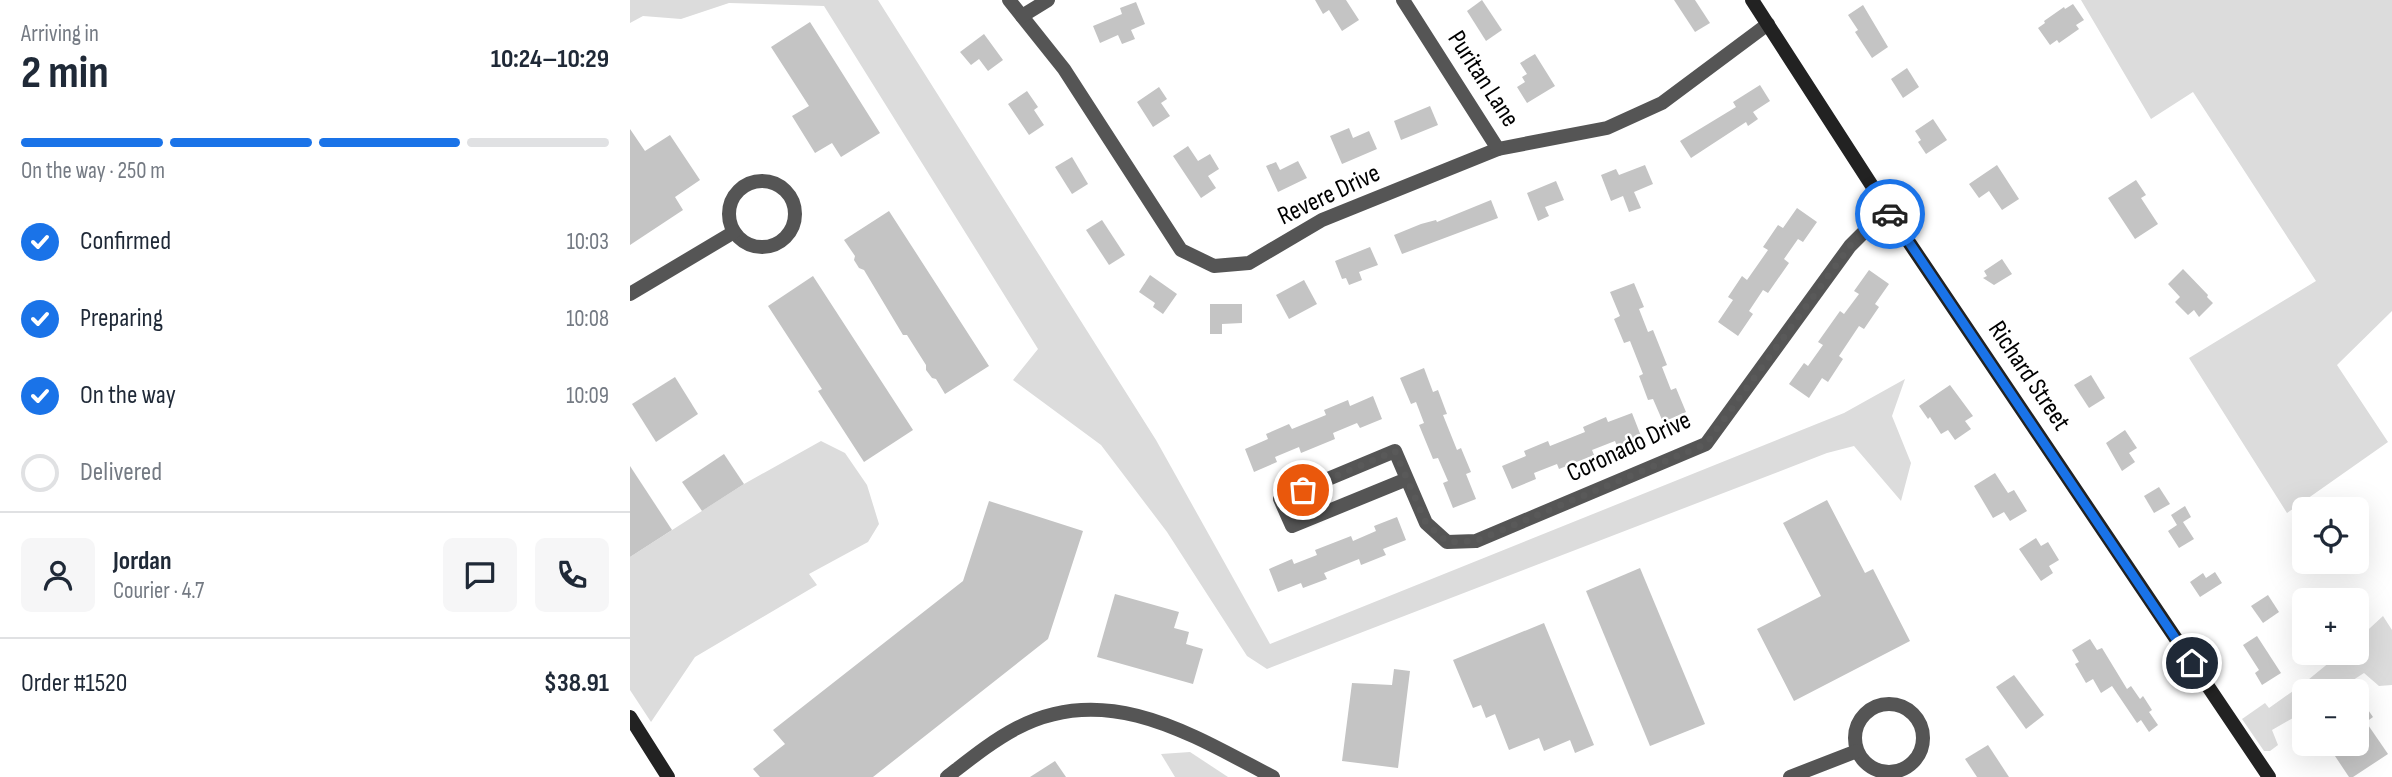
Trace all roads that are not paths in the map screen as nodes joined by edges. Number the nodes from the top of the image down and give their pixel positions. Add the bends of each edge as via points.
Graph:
1 (1009, 0) edge
2 (1048, 0) edge
3 (1403, 0) edge
4 (1752, 0) edge
5 (1022, 16) junction
6 (1768, 24) junction
7 (1499, 149) junction
8 (1887, 209) junction
9 (734, 232) junction
10 (630, 294) edge
11 (1407, 479) junction
12 (630, 717) edge
13 (1857, 751) junction
14 (668, 777) edge
15 (947, 777) edge
16 (1273, 777) edge
17 (1790, 777) edge
18 (2269, 777) edge

1 - 5 street, Revere Drive
2 - 5 street
3 - 7 street, Puritan Lane
4 - 6 street, Richard Street
5 - 7 street, Revere Drive via 1064,69 1181,250 1214,267 1249,263 1322,220
6 - 7 street, Revere Drive via 1662,103 1607,128
6 - 8 street, Richard Street
8 - 11 street, Coronado Drive via 1850,246 1706,444 1476,541 1447,542 1426,523
8 - 18 street, Richard Street
9 - 9 street via 759,247 778,243 795,219 788,194 764,181 746,186 730,205
9 - 10 street
11 - 11 street, Coronado Drive via 1395,451 1280,499 1292,526
12 - 14 street
13 - 13 street via 1876,770 1902,770 1920,752 1920,726 1902,707 1876,706 1857,725
13 - 17 street
15 - 16 street via 1017,728 1059,713 1092,710 1125,711 1169,725

